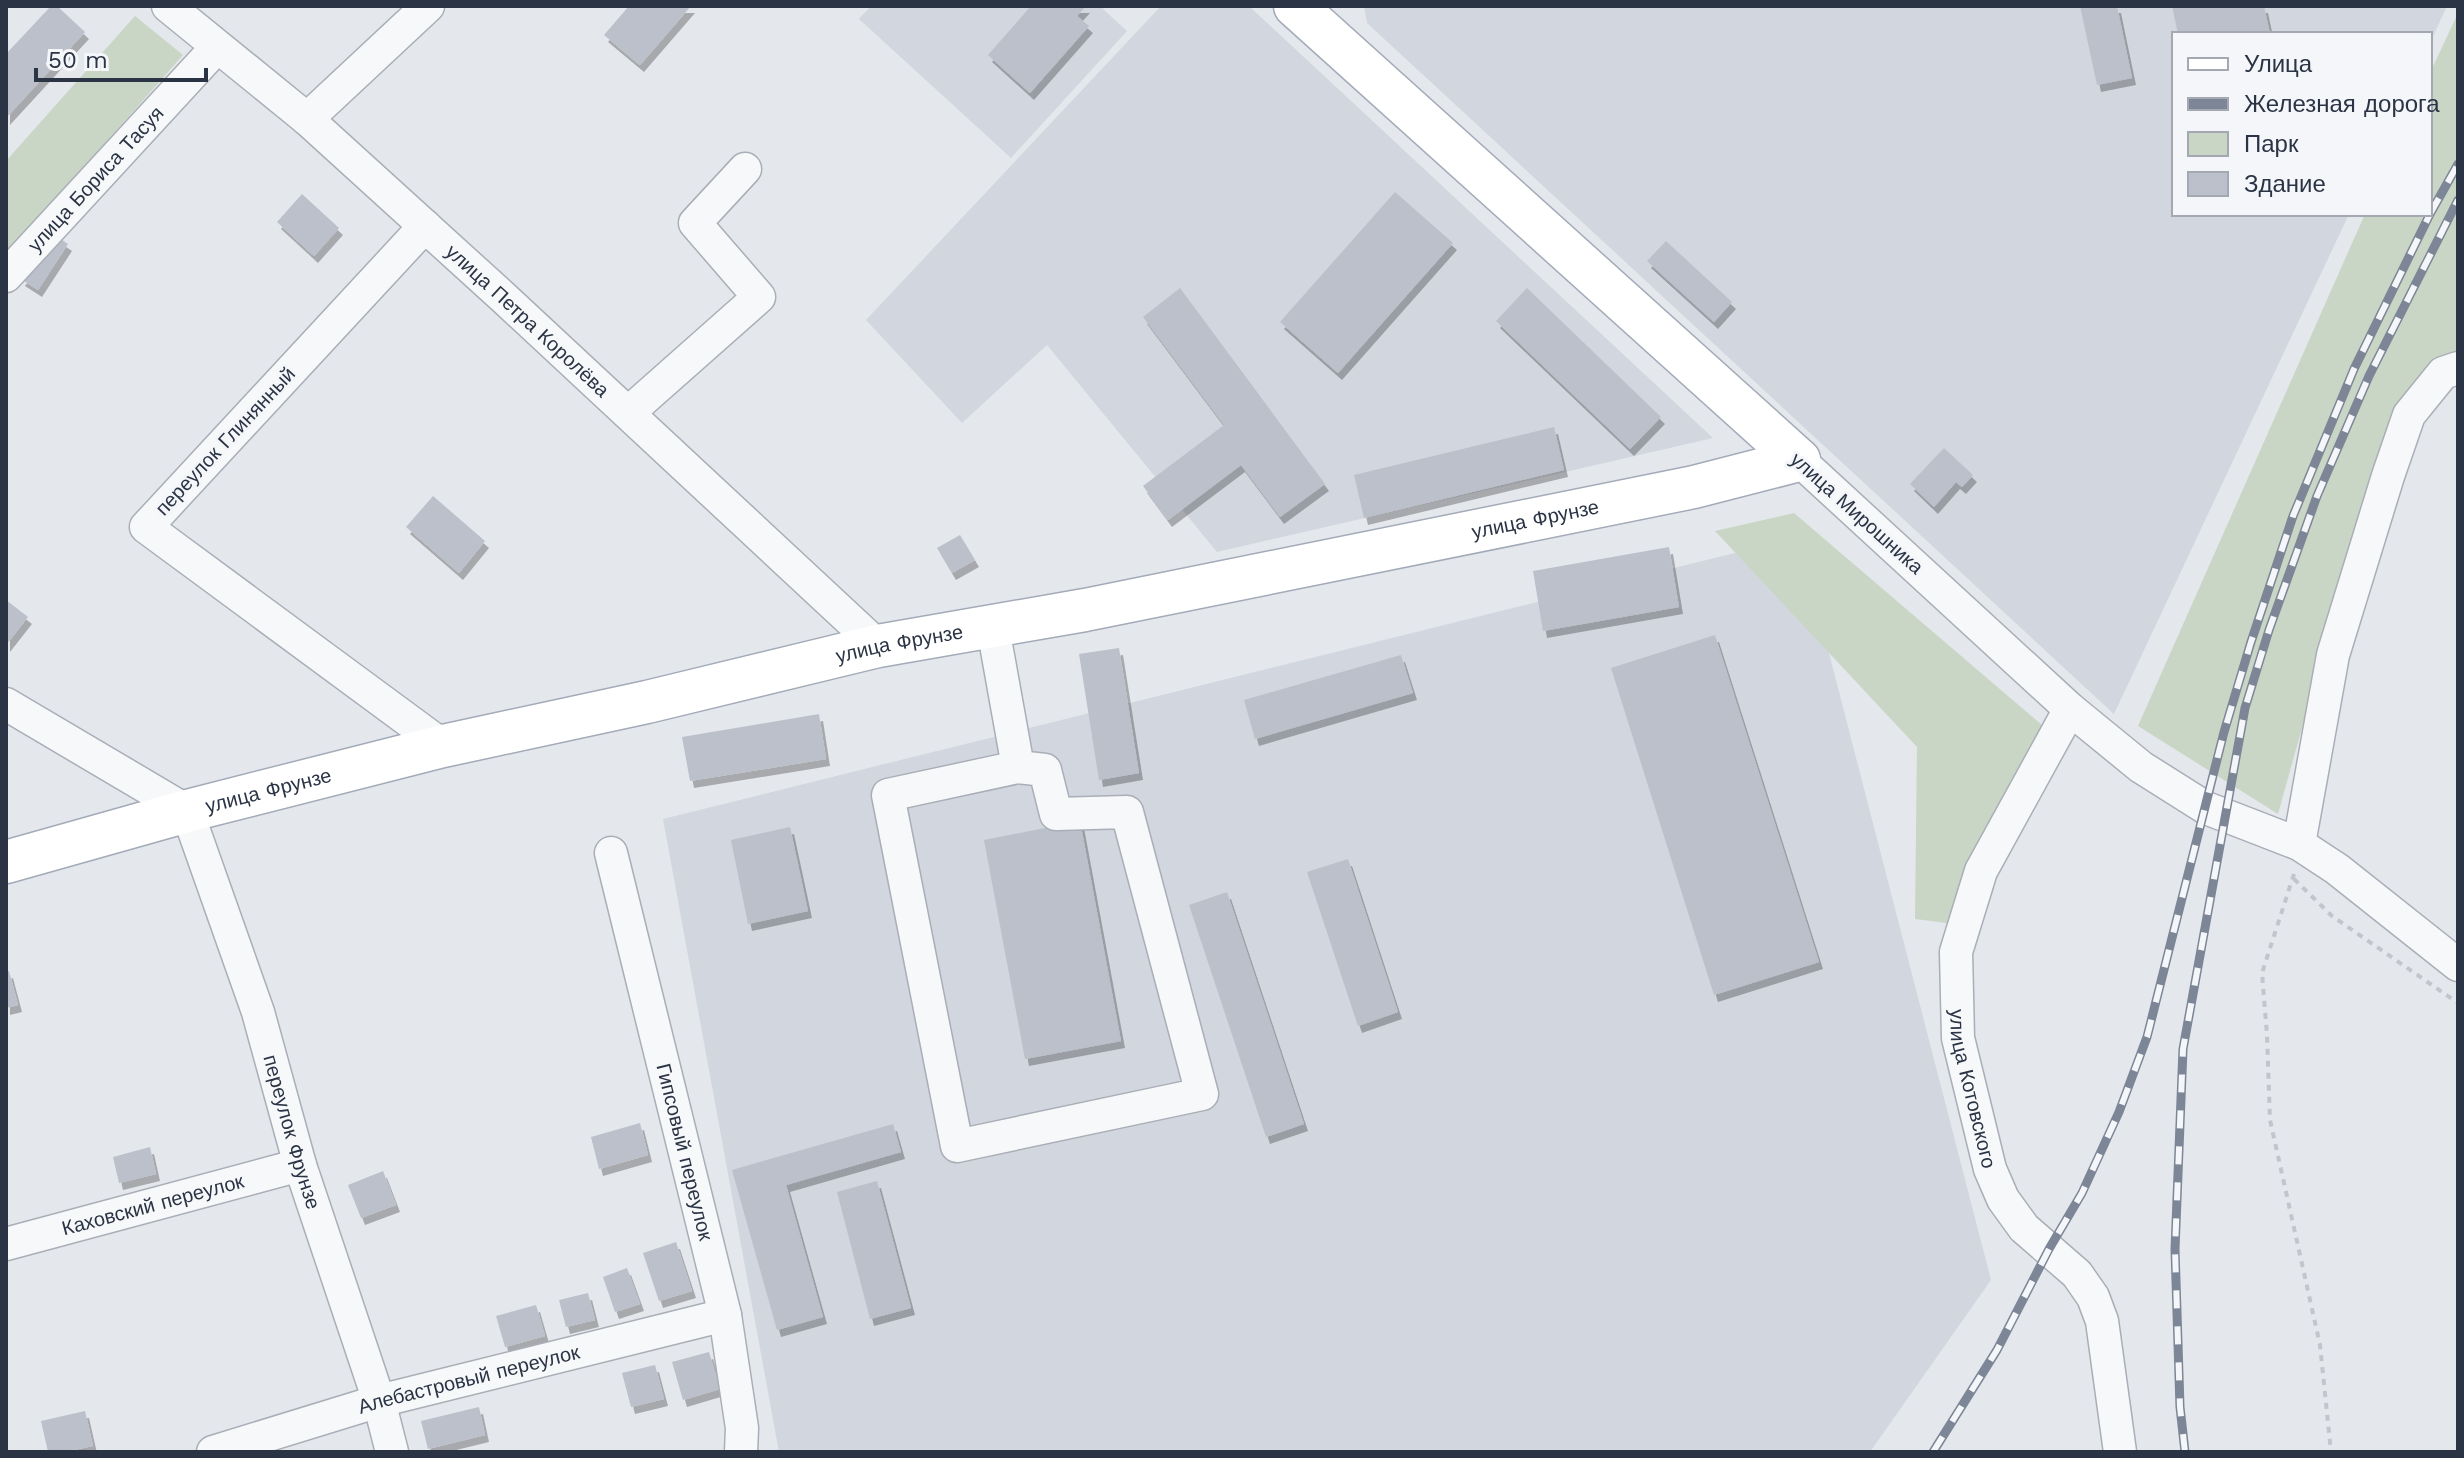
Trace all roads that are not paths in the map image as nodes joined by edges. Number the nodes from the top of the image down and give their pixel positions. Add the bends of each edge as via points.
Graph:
1 (168, 6) edge
2 (428, 6) edge
3 (1295, 6) edge
4 (217, 47) junction
5 (307, 119) junction
6 (745, 169) dead end
7 (425, 226) junction
8 (6, 276) edge
9 (2458, 368) edge
10 (628, 413) junction
11 (1799, 460) junction
12 (993, 628) junction
13 (878, 646) junction
14 (6, 704) edge
15 (2070, 709) junction
16 (443, 746) junction
17 (1018, 767) junction
18 (187, 811) junction
19 (2299, 844) junction
20 (611, 853) dead end
21 (6, 862) edge
22 (2458, 965) edge
23 (300, 1165) junction
24 (6, 1244) edge
25 (725, 1315) junction
26 (379, 1401) junction
27 (213, 1452) edge
28 (392, 1452) edge
29 (741, 1452) edge
30 (2120, 1452) edge

1 - 4 street, улица Петра Королёва
2 - 5 street
3 - 11 main road, улица Мирошника
4 - 5 street, улица Петра Королёва
4 - 8 street, улица Бориса Тасуя
5 - 7 street, улица Петра Королёва
6 - 10 street via 695,223 759,297
7 - 10 street, улица Петра Королёва
7 - 16 street, переулок Глинянный via 146,527
9 - 19 street via 2443,373 2409,415 2388,476 2333,655
10 - 13 street, улица Петра Королёва
11 - 12 main road, улица Фрунзе via 1694,487
11 - 15 street, улица Мирошника
12 - 13 main road, улица Фрунзе
12 - 17 street
13 - 16 main road, улица Фрунзе
14 - 18 street
15 - 19 street, улица Мирошника via 2173,789 2224,817
15 - 30 street, улица Котовского via 1981,871 1956,952 1958,1038 1990,1169 2003,1199 2024,1228 2077,1274 2093,1297 2102,1321
16 - 18 main road, улица Фрунзе
17 - 17 street via 888,795 957,1146 1202,1094 1127,812 1056,814 1045,770
18 - 21 main road, улица Фрунзе
18 - 23 street, переулок Фрунзе via 258,1012
19 - 22 street, улица Мирошника
20 - 25 street, Гипсовый переулок
23 - 24 street, Каховский переулок
23 - 26 street, переулок Фрунзе
25 - 26 street, Алебастровый переулок
25 - 29 street, Гипсовый переулок
26 - 27 street, Алебастровый переулок
26 - 28 street, переулок Фрунзе

